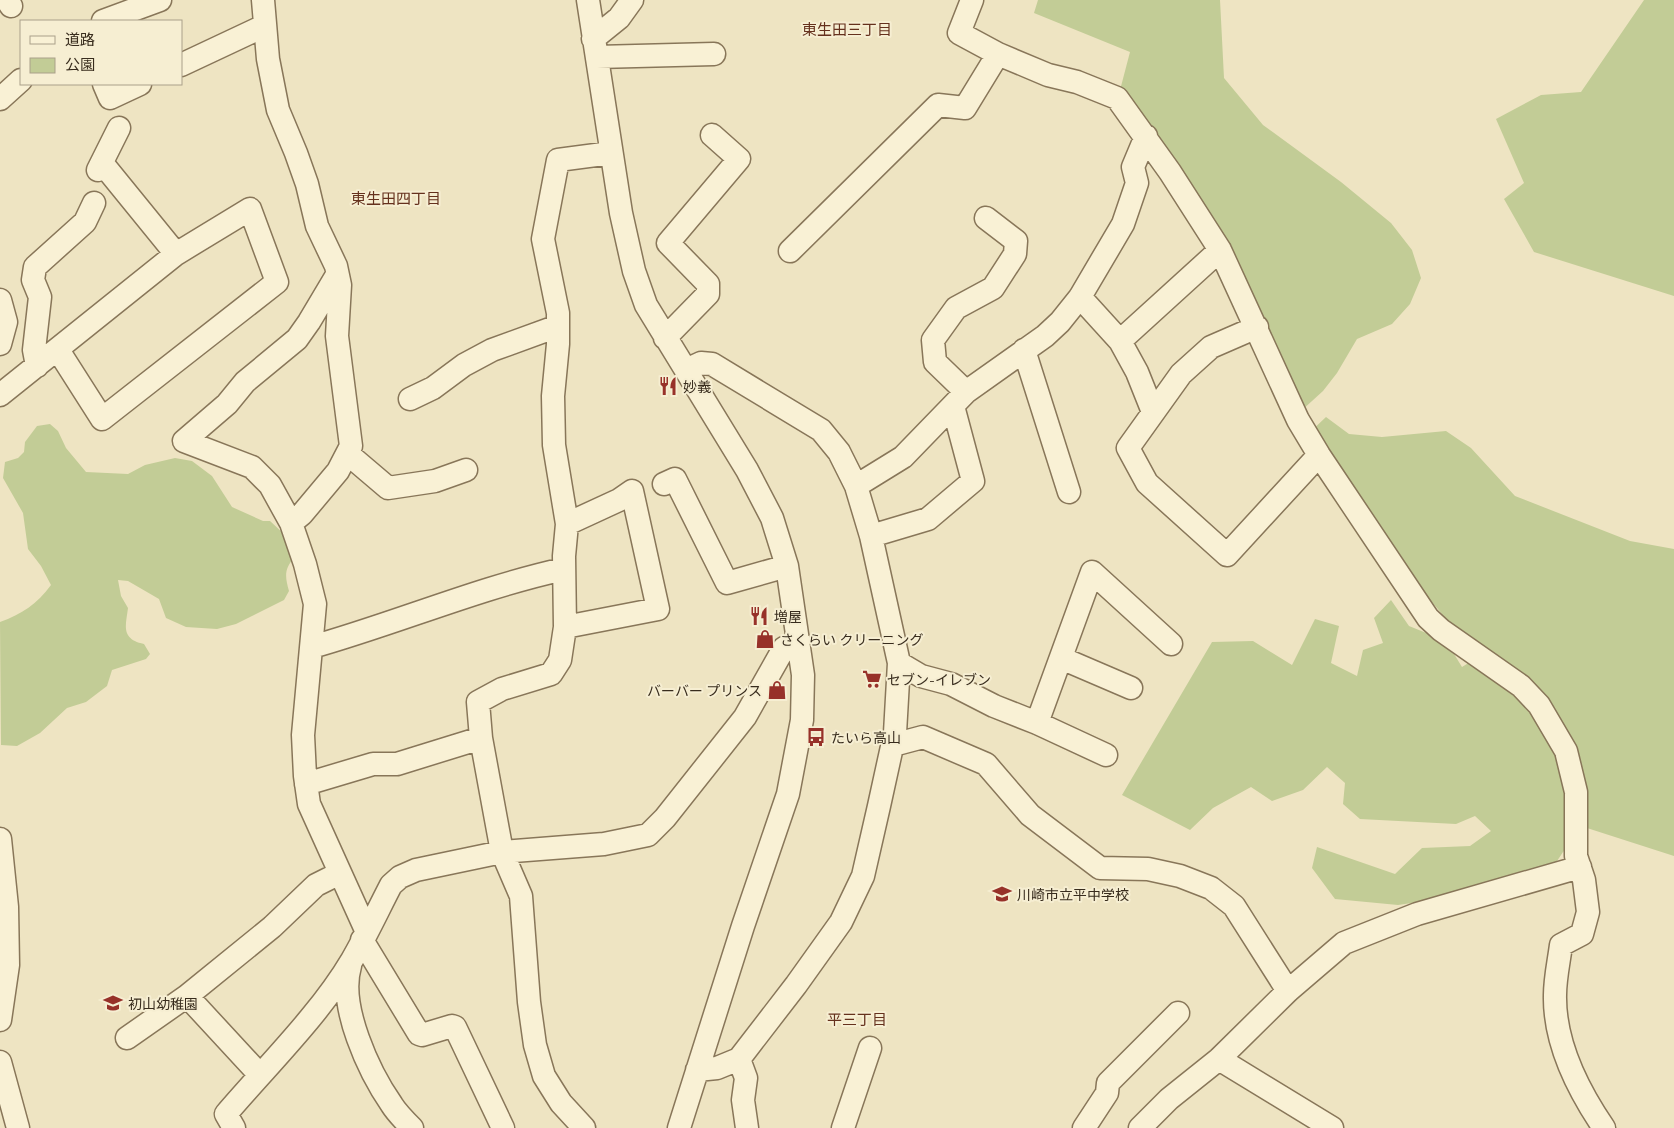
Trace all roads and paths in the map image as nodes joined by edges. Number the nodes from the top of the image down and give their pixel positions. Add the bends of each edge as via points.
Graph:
1 (160, 0) edge
2 (263, 0) edge
3 (588, 0) edge
4 (632, 0) edge
5 (972, 0) edge
6 (106, 20) edge
7 (264, 26) junction
8 (595, 48) junction
9 (714, 54) dead end
10 (998, 54) junction
11 (182, 65) edge
12 (20, 81) edge
13 (137, 85) edge
14 (108, 95) edge
15 (0, 98) edge
16 (119, 128) dead end
17 (712, 135) dead end
18 (1146, 136) junction
19 (611, 154) junction
20 (94, 203) dead end
21 (986, 218) dead end
22 (1220, 250) junction
23 (790, 251) dead end
24 (176, 254) junction
25 (338, 275) junction
26 (1080, 297) junction
27 (0, 300) edge
28 (558, 326) junction
29 (1257, 327) junction
30 (666, 338) junction
31 (1120, 341) junction
32 (0, 344) edge
33 (58, 350) junction
34 (1024, 350) junction
35 (37, 366) junction
36 (686, 370) junction
37 (0, 395) edge
38 (410, 399) dead end
39 (960, 399) junction
40 (1153, 412) junction
41 (348, 454) junction
42 (1319, 455) junction
43 (466, 470) dead end
44 (664, 484) dead end
45 (856, 486) junction
46 (1069, 492) dead end
47 (291, 523) junction
48 (567, 524) junction
49 (871, 536) junction
50 (787, 566) junction
51 (564, 569) junction
52 (565, 627) junction
53 (799, 641) junction
54 (1171, 644) dead end
55 (312, 647) junction
56 (1061, 658) junction
57 (899, 663) junction
58 (1131, 688) dead end
59 (1038, 722) junction
60 (481, 738) junction
61 (892, 746) junction
62 (1106, 755) dead end
63 (306, 784) junction
64 (0, 839) edge
65 (502, 852) junction
66 (1580, 867) junction
67 (340, 873) junction
68 (364, 935) junction
69 (352, 960) junction
70 (1288, 991) junction
71 (187, 996) junction
72 (1178, 1013) dead end
73 (0, 1020) edge
74 (127, 1038) dead end
75 (870, 1048) dead end
76 (739, 1059) junction
77 (1219, 1059) junction
78 (0, 1062) edge
79 (698, 1070) junction
80 (260, 1075) junction
81 (18, 1128) edge
82 (234, 1128) edge
83 (412, 1128) edge
84 (503, 1128) edge
85 (584, 1128) edge
86 (679, 1128) edge
87 (747, 1128) edge
88 (843, 1128) edge
89 (1084, 1128) edge
90 (1140, 1128) edge
91 (1332, 1128) edge
92 (1604, 1128) edge

1 - 6 street
2 - 7 street
3 - 8 street
4 - 8 street
5 - 10 street via 959,33
7 - 11 street
7 - 25 street via 278,110 307,184 317,226
8 - 9 street
8 - 19 street
10 - 18 street via 1117,98
10 - 23 street via 965,108 938,104
12 - 15 street
13 - 14 street
16 - 24 street via 100,166
17 - 30 street via 739,159 668,243 708,284 708,294
18 - 22 street
18 - 26 street via 1134,167 1136,183 1123,224
19 - 28 street via 558,160 543,239
19 - 30 street via 634,271 646,305
20 - 35 street via 85,222 35,267 33,280 40,297 34,350
21 - 39 street via 1016,241 1014,254 993,288 956,308 933,340 935,362
22 - 29 street
22 - 31 street
24 - 33 street
24 - 33 street via 250,209 277,282 102,419
25 - 41 street via 337,336 349,415 351,446
25 - 47 street via 297,338 245,382 227,404 184,441 252,467 270,486
26 - 31 street
26 - 34 street via 1060,322
27 - 32 street via 6,322
28 - 38 street via 492,350 464,365 434,388
28 - 48 street via 553,396 554,445
29 - 40 street via 1211,347 1181,374
29 - 42 street via 1298,420
30 - 36 street
31 - 40 street
33 - 35 street
34 - 39 street
34 - 46 street
35 - 37 street
36 - 45 street via 701,363 712,364 821,430 839,452
36 - 50 street via 747,470 772,518
39 - 45 street via 903,457
39 - 49 street via 973,481 928,519
40 - 42 street via 1128,448 1147,482 1227,554
41 - 43 street via 388,488 435,481
41 - 47 street via 316,499
42 - 66 street via 1428,618 1522,686 1539,706 1566,751 1572,772 1576,792 1576,856
44 - 50 street via 675,479 726,583
45 - 49 street
47 - 55 street via 315,604
48 - 51 street
48 - 52 street via 620,500 632,491 658,609
49 - 57 street
50 - 53 street
51 - 52 street
51 - 55 street via 519,579 366,632
52 - 60 street via 560,660 552,674 502,690 478,702
53 - 65 street via 784,648 745,717 648,835 604,844
53 - 79 street via 803,675 802,720 788,794
54 - 56 street via 1092,572
55 - 63 street via 303,735
56 - 58 street
56 - 59 street
57 - 59 street via 920,676 951,684 994,706
57 - 61 street
59 - 62 street
60 - 63 street via 397,764 372,764
60 - 65 street
61 - 70 street via 923,736 986,764 1030,815 1100,868 1148,869 1212,888 1234,906
61 - 76 street via 863,876 841,922
63 - 67 street via 309,804
64 - 73 street via 7,907 8,965
65 - 68 street via 416,870 400,877 391,886
65 - 85 street via 521,896 534,1045 544,1076 561,1103
66 - 70 street via 1372,930 1344,943
66 - 92 street via 1588,912 1582,934 1562,945 1555,996 1570,1067 1580,1091
67 - 68 street
67 - 71 street via 316,885
68 - 69 street
68 - 84 street via 419,1034 456,1027
69 - 80 street
69 - 83 street via 346,978 346,993 358,1040 392,1106
70 - 77 street
71 - 74 street
71 - 80 street
72 - 89 street via 1108,1083 1107,1093
75 - 88 street
76 - 79 street via 717,1068
76 - 87 street via 746,1078
77 - 90 street via 1169,1099
77 - 91 street
78 - 81 street
79 - 86 street
80 - 82 street via 226,1114

